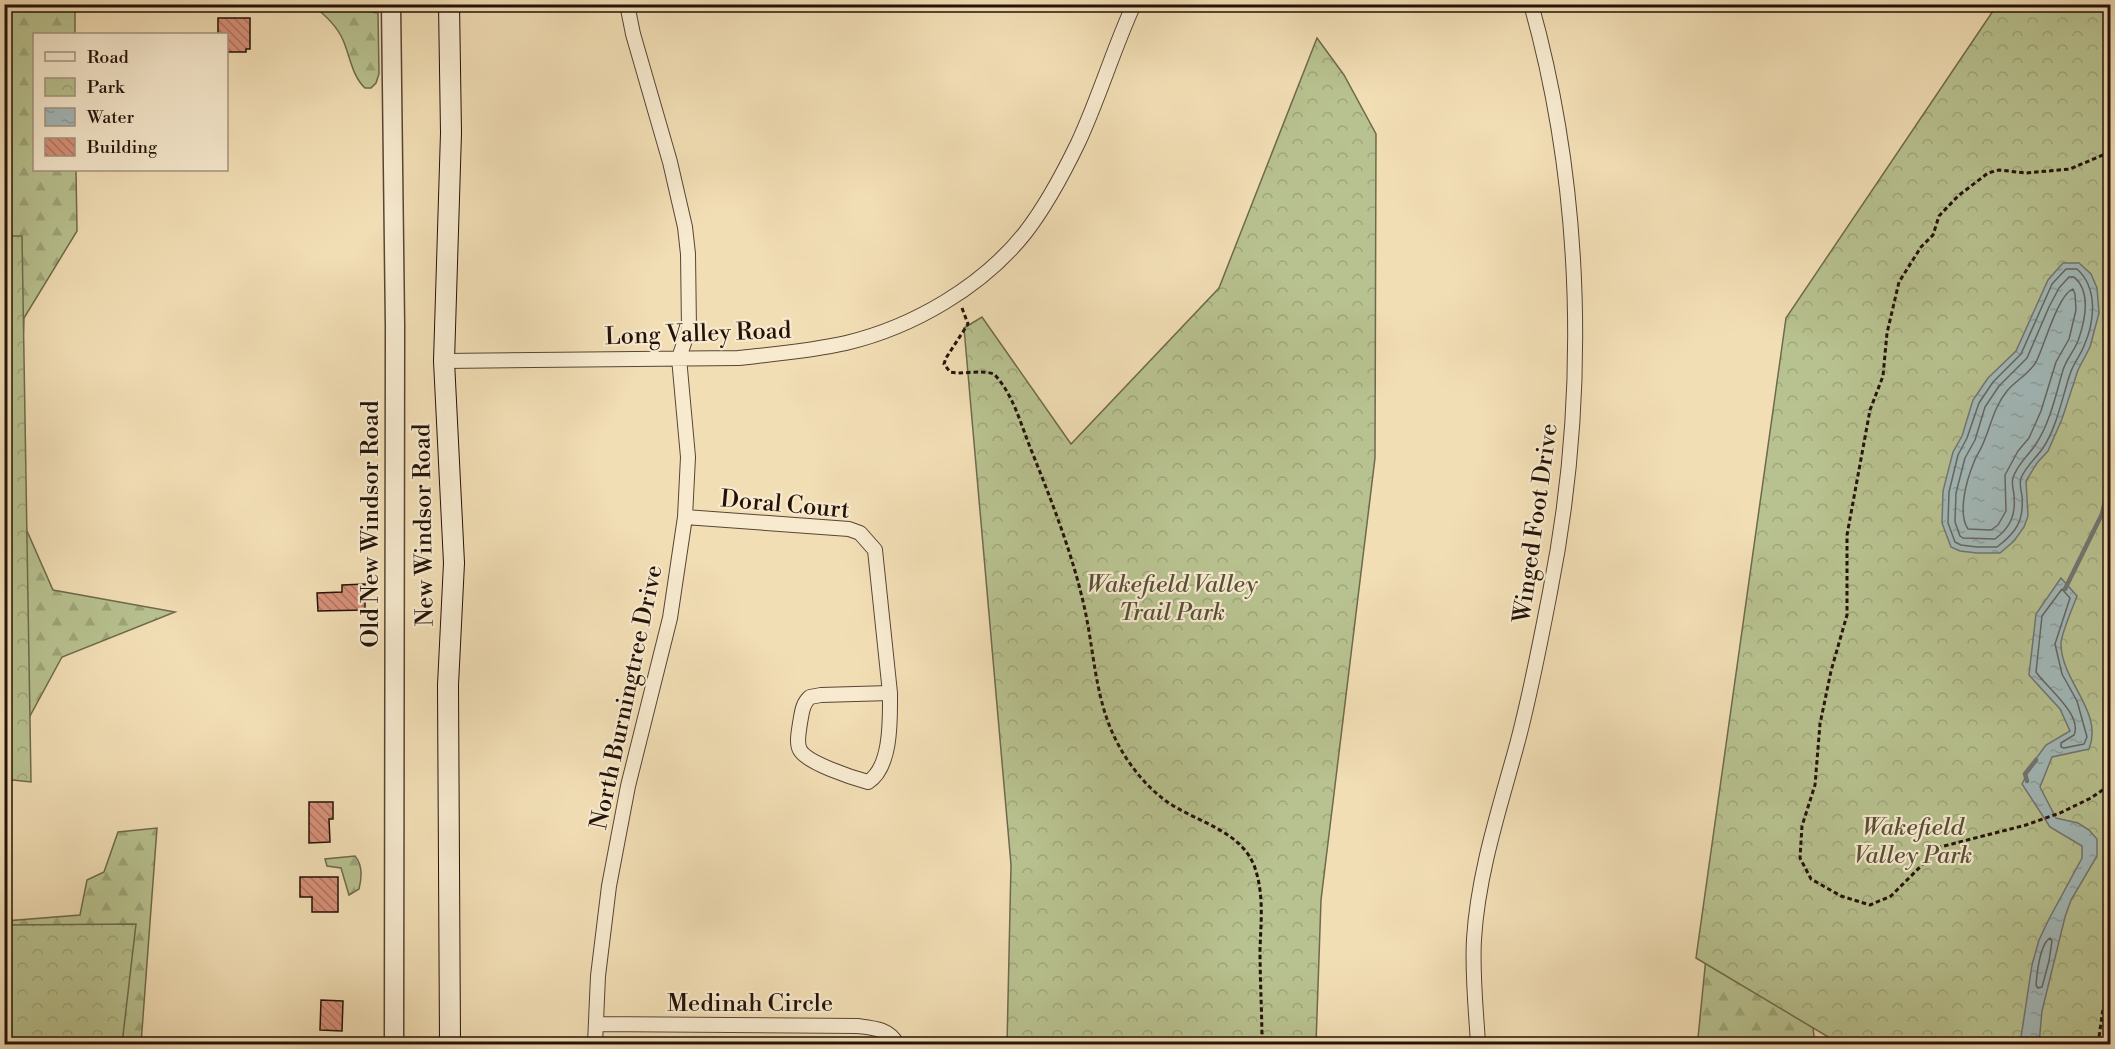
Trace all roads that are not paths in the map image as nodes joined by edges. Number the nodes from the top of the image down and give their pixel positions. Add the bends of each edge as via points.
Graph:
1 (392, 4) edge
2 (449, 4) edge
3 (627, 4) edge
4 (1134, 4) edge
5 (1531, 4) edge
6 (679, 358) junction
7 (444, 361) junction
8 (685, 517) junction
9 (890, 693) junction
10 (596, 1024) junction
11 (394, 1044) edge
12 (450, 1044) edge
13 (596, 1044) edge
14 (897, 1044) edge
15 (1478, 1044) edge

1 - 11 street, Old New Windsor Road
2 - 7 main road, New Windsor Road via 451,133
3 - 6 street via 685,228 689,328
4 - 6 street, Long Valley Road via 1078,144 1056,186 1025,233 957,295 889,329 848,343 738,358
5 - 15 street, Winged Foot Drive via 1557,124 1570,232 1573,418 1551,591 1477,908 1474,965
6 - 7 street, Long Valley Road
6 - 8 street, North Burningtree Drive via 688,457
7 - 12 main road, New Windsor Road via 454,563 448,685
8 - 9 street, Doral Court via 860,533 875,550
8 - 10 street, North Burningtree Drive via 670,618 628,786 613,865 602,933
9 - 9 street, Doral Court via 886,751 875,778 867,782 857,779 813,761 800,750 801,714 810,697
10 - 13 street, North Burningtree Drive
10 - 14 street, Medinah Circle via 867,1027 886,1032

